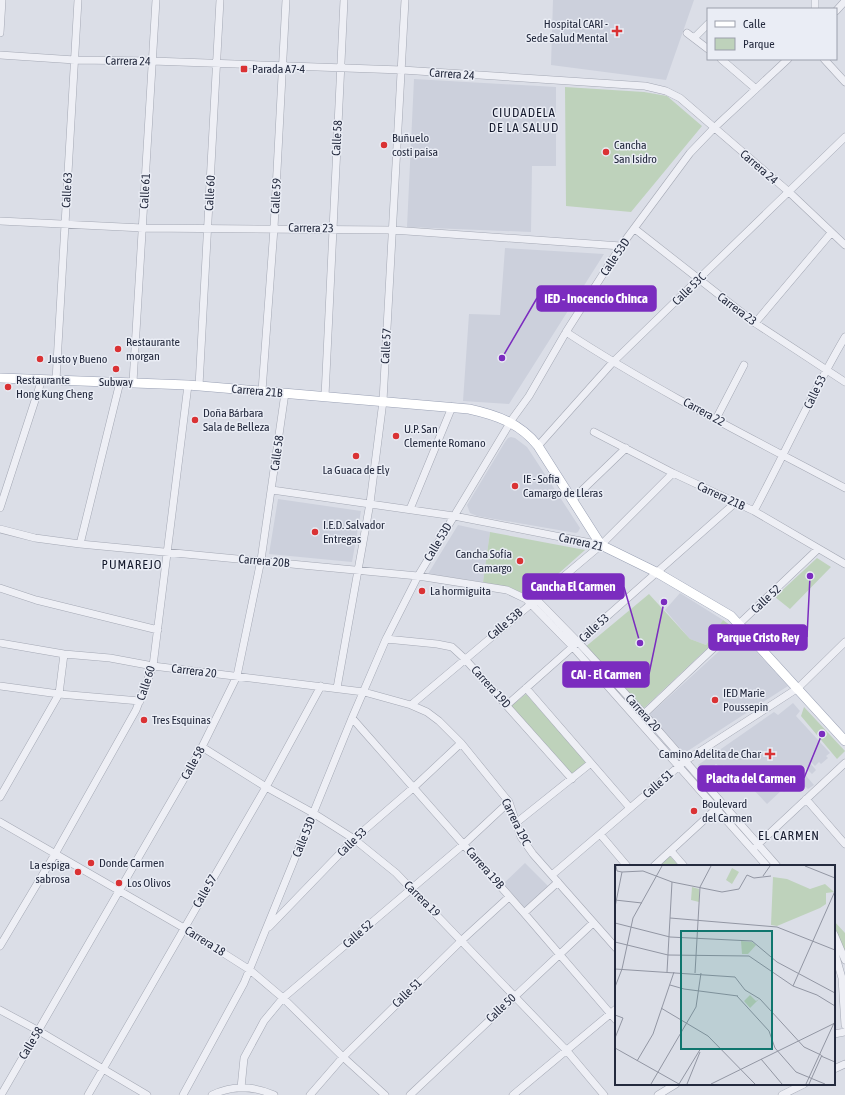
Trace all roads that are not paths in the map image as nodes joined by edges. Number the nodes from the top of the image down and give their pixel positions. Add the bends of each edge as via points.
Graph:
1 (2, 0) edge
2 (78, 0) edge
3 (156, 0) edge
4 (220, 0) edge
5 (286, 0) edge
6 (344, 0) edge
7 (406, 0) edge
8 (845, 1) edge
9 (837, 10) edge
10 (707, 25) edge
11 (0, 33) edge
12 (687, 33) dead end
13 (694, 38) junction
14 (707, 48) edge
15 (0, 55) edge
16 (75, 60) junction
17 (722, 60) edge
18 (787, 60) edge
19 (825, 60) edge
20 (152, 61) junction
21 (217, 64) junction
22 (282, 67) junction
23 (341, 68) junction
24 (402, 70) junction
25 (845, 82) edge
26 (756, 89) junction
27 (714, 128) junction
28 (845, 137) edge
29 (789, 192) junction
30 (0, 221) edge
31 (65, 225) junction
32 (143, 228) junction
33 (208, 228) junction
34 (274, 228) junction
35 (333, 229) junction
36 (392, 230) junction
37 (635, 230) junction
38 (832, 233) junction
39 (845, 245) edge
40 (622, 246) junction
41 (699, 280) junction
42 (755, 323) junction
43 (566, 332) junction
44 (845, 337) edge
45 (613, 362) junction
46 (744, 365) dead end
47 (826, 369) junction
48 (0, 378) edge
49 (42, 379) junction
50 (56, 380) junction
51 (120, 382) junction
52 (133, 382) junction
53 (845, 382) edge
54 (188, 385) junction
55 (199, 386) junction
56 (262, 391) junction
57 (285, 393) junction
58 (324, 396) junction
59 (383, 401) junction
60 (452, 407) junction
61 (716, 419) junction
62 (511, 423) junction
63 (594, 432) dead end
64 (538, 446) junction
65 (626, 448) junction
66 (784, 455) junction
67 (673, 473) junction
68 (845, 488) edge
69 (272, 490) junction
70 (572, 500) junction
71 (370, 503) junction
72 (735, 503) junction
73 (0, 508) edge
74 (410, 509) junction
75 (754, 512) junction
76 (454, 516) junction
77 (0, 529) edge
78 (80, 544) junction
79 (601, 544) junction
80 (818, 549) junction
81 (166, 552) junction
82 (261, 560) junction
83 (845, 564) edge
84 (358, 570) junction
85 (656, 572) junction
86 (418, 576) junction
87 (0, 588) edge
88 (537, 600) junction
89 (527, 602) junction
90 (739, 624) junction
91 (158, 630) junction
92 (386, 639) junction
93 (845, 642) edge
94 (575, 644) junction
95 (1, 645) edge
96 (64, 654) junction
97 (465, 659) junction
98 (152, 666) junction
99 (237, 676) junction
100 (0, 686) edge
101 (321, 686) junction
102 (337, 688) junction
103 (526, 688) junction
104 (798, 688) junction
105 (364, 692) junction
106 (59, 694) junction
107 (140, 701) junction
108 (507, 705) junction
109 (411, 706) junction
110 (644, 714) junction
111 (352, 718) junction
112 (845, 741) edge
113 (461, 743) junction
114 (202, 747) junction
115 (591, 763) junction
116 (682, 763) junction
117 (845, 763) edge
118 (572, 779) junction
119 (266, 787) junction
120 (413, 788) junction
121 (0, 797) edge
122 (806, 800) junction
123 (509, 802) junction
124 (630, 808) junction
125 (716, 809) junction
126 (313, 814) junction
127 (0, 822) edge
128 (516, 823) junction
129 (600, 834) junction
130 (354, 840) junction
131 (464, 844) junction
132 (845, 844) edge
133 (755, 848) junction
134 (671, 851) junction
135 (55, 854) junction
136 (626, 865) edge
137 (655, 865) edge
138 (683, 865) edge
139 (766, 865) edge
140 (776, 865) edge
141 (552, 875) junction
142 (558, 882) junction
143 (411, 889) junction
144 (120, 891) junction
145 (509, 897) junction
146 (524, 913) junction
147 (593, 922) junction
148 (184, 928) junction
149 (266, 930) junction
150 (835, 936) edge
151 (462, 940) junction
152 (0, 946) edge
153 (615, 947) edge
154 (835, 953) edge
155 (560, 954) junction
156 (845, 960) edge
157 (250, 970) junction
158 (844, 977) edge
159 (514, 996) junction
160 (283, 998) junction
161 (0, 1010) edge
162 (613, 1012) edge
163 (845, 1025) edge
164 (39, 1031) junction
165 (845, 1032) edge
166 (835, 1034) edge
167 (567, 1051) junction
168 (343, 1057) junction
169 (845, 1064) edge
170 (103, 1069) junction
171 (835, 1069) edge
172 (673, 1085) edge
173 (802, 1085) edge
174 (241, 1088) junction
175 (660, 1094) edge
176 (1, 1095) edge
177 (88, 1095) edge
178 (147, 1095) edge
179 (184, 1095) edge
180 (212, 1095) edge
181 (274, 1095) edge
182 (310, 1095) edge
183 (385, 1095) edge
184 (410, 1095) edge
185 (513, 1095) edge
186 (604, 1095) edge
187 (782, 1095) edge

1 - 11 street
2 - 16 street, Calle 63
3 - 20 street, Calle 61
4 - 21 street, Calle 60
5 - 22 street, Calle 59
6 - 23 street, Calle 58
7 - 24 street, Calle 57
8 - 9 street
10 - 13 street
12 - 13 street
13 - 14 street
15 - 16 street, Carrera 24
16 - 20 street, Carrera 24
16 - 31 street, Calle 63
17 - 26 street
18 - 26 street, Calle 53D
19 - 25 street
20 - 21 street, Carrera 24
20 - 32 street, Calle 61
21 - 22 street, Carrera 24
21 - 33 street, Calle 60
22 - 23 street, Carrera 24
22 - 34 street, Calle 59
23 - 24 street, Carrera 24
23 - 35 street, Calle 58
24 - 27 street, Carrera 24 via 645,86 666,91 680,98
24 - 36 street, Calle 57
26 - 27 street, Calle 53D
27 - 29 street, Carrera 24
27 - 37 street, Calle 53D via 690,154
28 - 29 street, Calle 53C
29 - 38 street, Carrera 24
29 - 41 street, Calle 53C
30 - 31 street, Carrera 23
31 - 32 street, Carrera 23
31 - 50 street, Calle 63
32 - 33 street, Carrera 23
32 - 52 street, Calle 61
33 - 34 street, Carrera 23
33 - 55 street, Calle 60
34 - 35 street, Carrera 23
34 - 56 street, Calle 59
35 - 36 street, Carrera 23
35 - 58 street, Calle 58
36 - 40 street, Carrera 23
36 - 59 street, Calle 57
37 - 40 street, Calle 53D
37 - 41 street, Carrera 23
38 - 39 street, Carrera 24
38 - 42 street
40 - 43 street, Calle 53D
41 - 42 street, Carrera 23
41 - 45 street, Calle 53C
42 - 47 street, Carrera 23
43 - 45 street, Carrera 22
43 - 62 street, Calle 53D
44 - 47 street, Calle 53
45 - 61 street, Carrera 22
45 - 64 street, Calle 53C
46 - 61 street
47 - 53 street, Carrera 23
47 - 66 street, Calle 53
48 - 49 main road, Carrera 21B
49 - 50 main road, Carrera 21B
49 - 73 street
50 - 51 main road, Carrera 21B
51 - 52 main road, Carrera 21B
51 - 78 street
52 - 54 main road, Carrera 21B
54 - 55 main road, Carrera 21B
54 - 81 street, Calle 60
55 - 56 main road, Carrera 21B
56 - 57 main road, Carrera 21B
57 - 58 main road, Carrera 21B
57 - 69 street, Calle 58
58 - 59 main road, Carrera 21B
59 - 60 main road, Carrera 21B
59 - 71 street, Calle 57
60 - 62 main road, Carrera 21B via 485,412
60 - 74 street
61 - 66 street, Carrera 22
62 - 64 main road, Carrera 21B via 532,438
62 - 76 street, Calle 53D
63 - 65 street, Carrera 21B
64 - 70 main road, Carrera 21B
65 - 67 street, Carrera 21B
65 - 70 street
66 - 68 street, Carrera 22
66 - 75 street, Calle 53
67 - 72 street, Carrera 21B
67 - 79 street, Calle 53B
69 - 71 street, Carrera 21
69 - 82 street, Calle 58
70 - 79 main road, Carrera 21B
71 - 74 street, Carrera 21
71 - 84 street, Calle 57
72 - 75 street, Carrera 21B
72 - 85 street, Calle 53
74 - 76 street, Carrera 21
75 - 80 street, Carrera 21B
76 - 79 street, Carrera 21
76 - 86 street, Calle 53D
77 - 78 street, Carrera 20B via 35,538
78 - 81 street, Carrera 20B
79 - 85 main road, Carrera 21
79 - 88 street, Calle 53B
80 - 83 street, Carrera 21B
80 - 90 street, Calle 52
81 - 82 street, Carrera 20B
81 - 91 street, Calle 60
82 - 84 street, Carrera 20B
82 - 99 street, Calle 58
84 - 86 street, Carrera 20B
84 - 102 street, Calle 57
85 - 90 main road, Carrera 21 via 731,616
85 - 94 street, Calle 53
86 - 89 street, Carrera 20B via 507,590
86 - 92 street, Calle 53D
87 - 91 street via 36,600
88 - 89 street, Calle 53B
88 - 94 street, Carrera 20
89 - 94 street, Carrera 20
89 - 97 street, Calle 53B
90 - 104 main road, Carrera 21
90 - 110 street, Calle 52
91 - 98 street, Calle 60
92 - 97 street, Carrera 19D via 452,647
92 - 105 street, Calle 53D
93 - 104 street, Calle 51
94 - 103 street, Calle 53
94 - 110 street, Carrera 20
94 - 116 street, Carrera 20
95 - 96 street, Carrera 20
96 - 98 street, Carrera 20 via 110,658
96 - 106 street
97 - 108 street, Carrera 19D
97 - 109 street, Calle 53B
98 - 99 street, Carrera 20
98 - 107 street, Calle 60
99 - 101 street, Carrera 20
99 - 114 street, Calle 58
100 - 106 street
101 - 102 street, Carrera 20
101 - 119 street, Calle 57
102 - 105 street, Carrera 20
103 - 108 street, Calle 53
103 - 115 street
104 - 112 main road, Carrera 21
104 - 116 street, Calle 51
105 - 109 street, Carrera 19C
105 - 111 street, Calle 53D
106 - 107 street
106 - 121 street
107 - 135 street, Calle 60
108 - 118 street, Carrera 19D
109 - 113 street, Carrera 19C via 427,712
110 - 116 street, Carrera 20
111 - 120 street, Carrera 19B
111 - 126 street, Calle 53D
113 - 120 street, Calle 53
113 - 123 street, Carrera 19C
114 - 119 street, Carrera 19
114 - 144 street, Calle 58
115 - 118 street
115 - 124 street
116 - 124 street, Calle 51
116 - 125 street, Carrera 20
116 - 133 street, Carrera 20
117 - 122 street
118 - 128 street
119 - 126 street, Carrera 19
119 - 148 street, Calle 57
120 - 130 street, Calle 53
120 - 131 street, Carrera 19B
122 - 132 street
122 - 133 street
123 - 128 street, Carrera 19C
123 - 131 street, Calle 52
124 - 129 street, Calle 51
125 - 133 street, Carrera 20
125 - 134 street
126 - 130 street, Carrera 19
126 - 149 street, Calle 53D
127 - 135 street, Carrera 18
128 - 141 street, Carrera 19C via 521,837
129 - 136 street
129 - 141 street, Calle 51
130 - 143 street, Carrera 19 via 396,872
130 - 149 street, Calle 53
131 - 143 street, Calle 52
131 - 145 street, Carrera 19B
133 - 139 street, Carrera 20
133 - 140 street, Carrera 20
134 - 137 street
134 - 138 street
135 - 144 street, Carrera 18
135 - 152 street, Calle 60
141 - 142 street, Carrera 19C
142 - 146 street
142 - 147 street, Carrera 19C
143 - 151 street, Carrera 19
143 - 160 street, Calle 52
144 - 148 street, Carrera 18
144 - 164 street, Calle 58
145 - 146 street, Carrera 19B
145 - 151 street, Calle 51
146 - 155 street, Carrera 19B
147 - 153 street, Carrera 19C
147 - 155 street, Calle 50
148 - 157 street, Carrera 18
148 - 170 street, Calle 57
149 - 157 street, Calle 53D
150 - 156 street
151 - 159 street, Carrera 19
151 - 168 street, Calle 51
154 - 158 street
155 - 159 street, Calle 50
155 - 162 street, Carrera 19B
157 - 160 street, Carrera 18
157 - 179 street, Calle 53D
158 - 163 street
159 - 167 street, Carrera 19
159 - 184 street, Calle 50
160 - 168 street, Carrera 18
160 - 174 street, Calle 52 via 264,1021 244,1058
161 - 164 street
162 - 167 street
164 - 170 street
164 - 176 street, Calle 58
165 - 166 street
167 - 185 street
167 - 186 street, Carrera 19
168 - 182 street, Calle 51
168 - 183 street, Carrera 18
169 - 171 street
170 - 177 street, Calle 57
170 - 178 street
172 - 175 street
173 - 187 street
174 - 180 street
174 - 181 street via 265,1091

